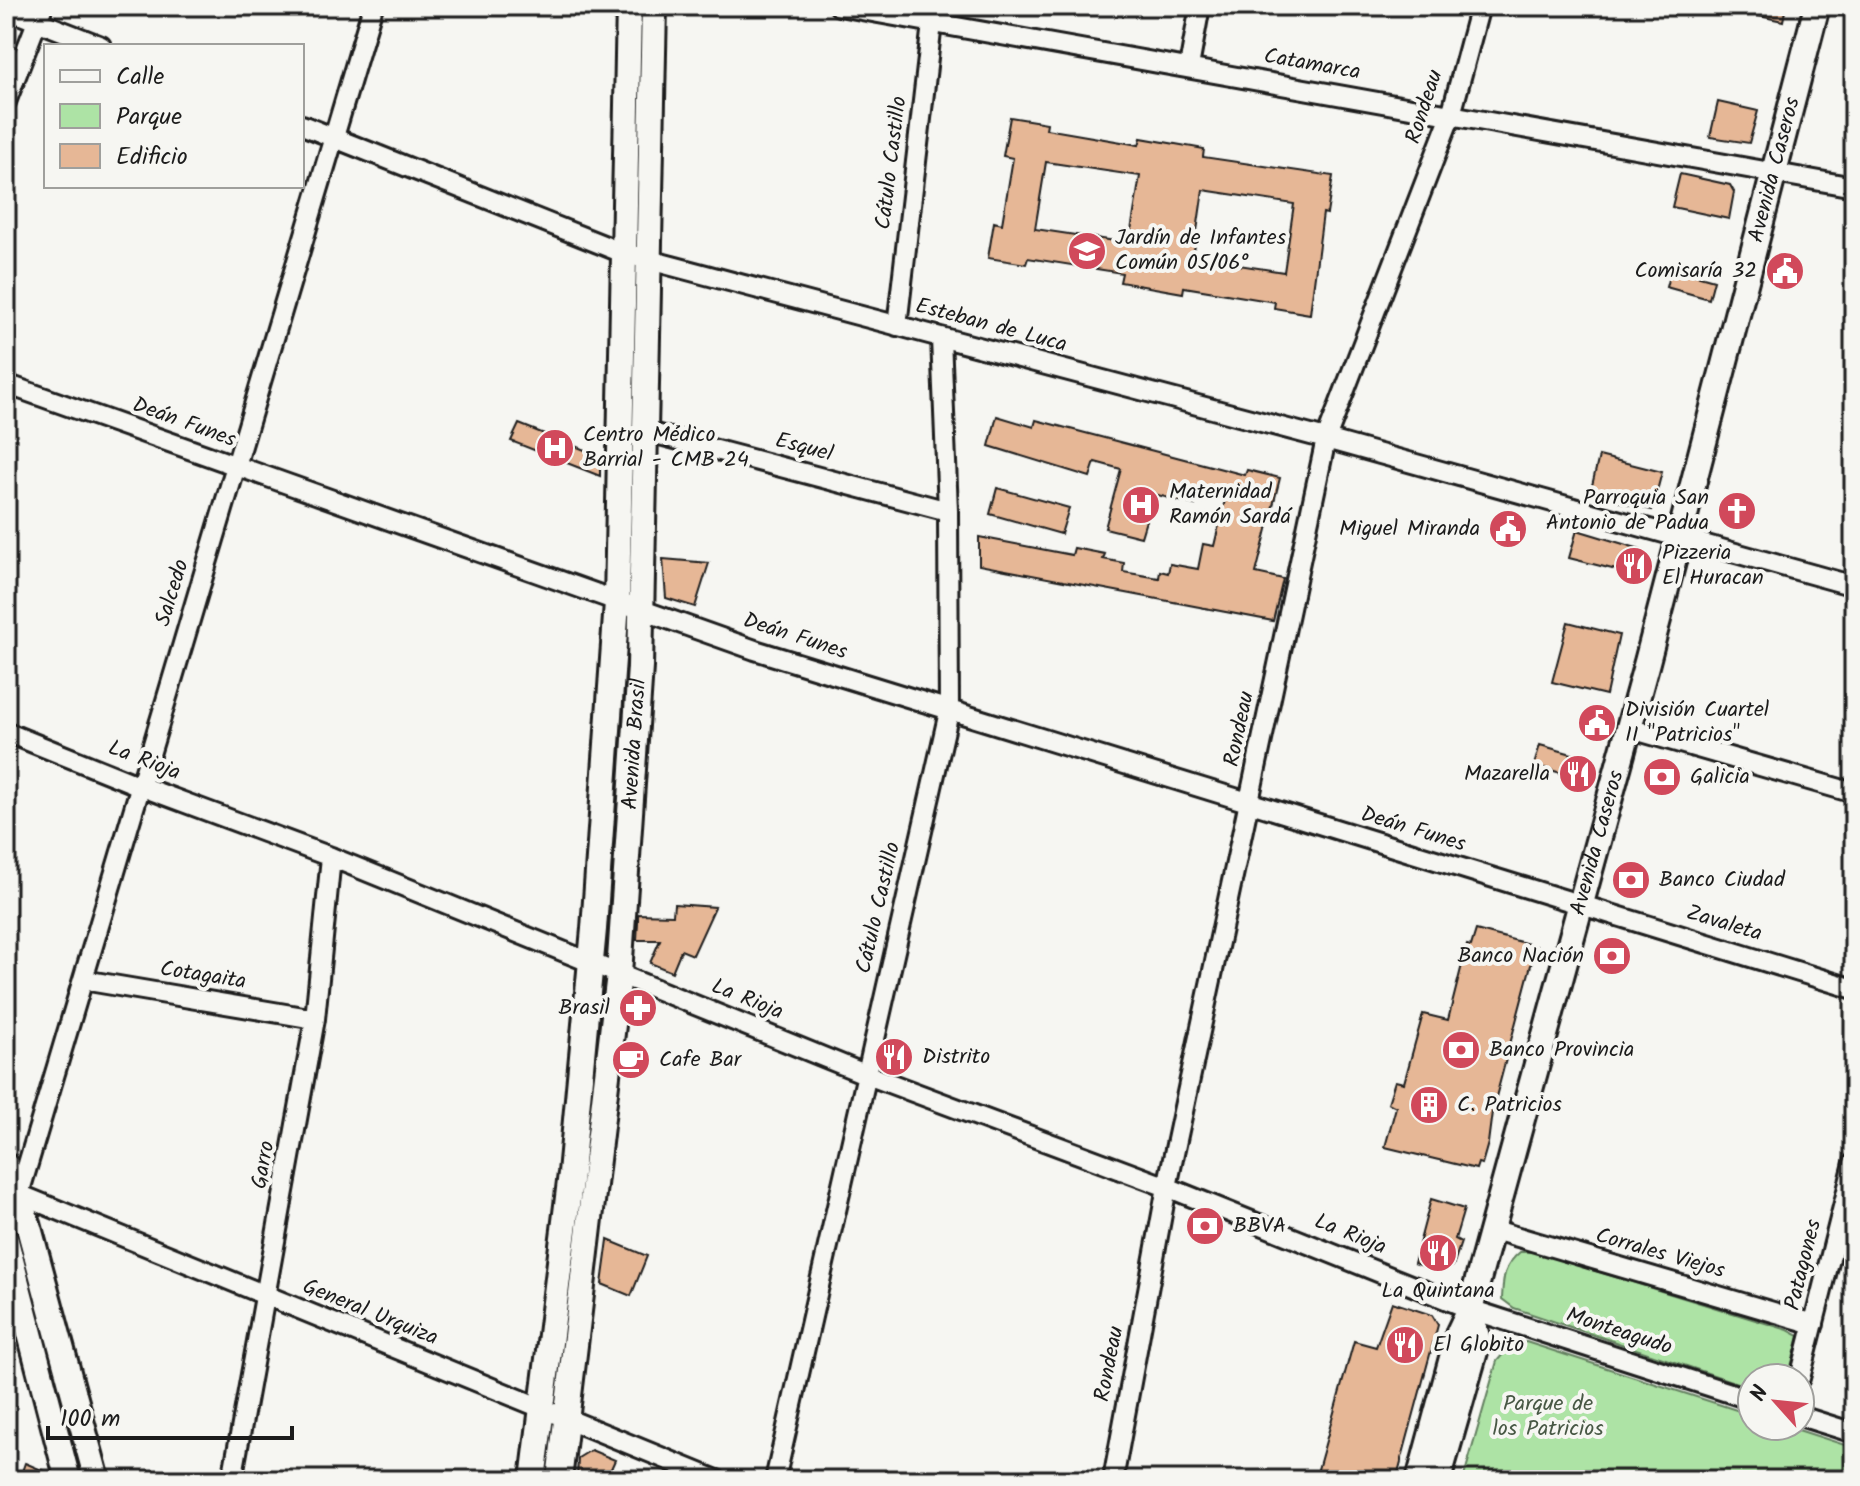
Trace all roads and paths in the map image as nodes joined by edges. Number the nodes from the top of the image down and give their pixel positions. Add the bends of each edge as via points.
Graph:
1 (373, 6) edge
2 (629, 6) edge
3 (654, 6) edge
4 (839, 6) edge
5 (1200, 6) edge
6 (1480, 6) edge
7 (1817, 6) edge
8 (6, 9) edge
9 (40, 14) edge
10 (933, 15) edge
11 (97, 44) edge
12 (1189, 67) junction
13 (6, 102) edge
14 (1451, 115) junction
15 (304, 126) edge
16 (334, 138) junction
17 (1776, 173) junction
18 (1854, 187) edge
19 (623, 253) junction
20 (649, 260) junction
21 (897, 326) junction
22 (941, 338) junction
23 (6, 384) edge
24 (648, 432) junction
25 (1326, 439) junction
26 (236, 467) junction
27 (948, 511) junction
28 (1680, 536) junction
29 (1854, 586) edge
30 (617, 602) junction
31 (643, 612) junction
32 (949, 712) junction
33 (1628, 728) junction
34 (6, 732) edge
35 (140, 786) junction
36 (1854, 793) edge
37 (1248, 804) junction
38 (331, 857) junction
39 (1579, 904) junction
40 (591, 962) junction
41 (619, 974) junction
42 (83, 980) junction
43 (1854, 989) edge
44 (315, 1019) junction
45 (865, 1074) junction
46 (1854, 1163) edge
47 (6, 1166) edge
48 (1167, 1187) junction
49 (12, 1191) edge
50 (1491, 1229) junction
51 (7, 1257) edge
52 (264, 1295) junction
53 (1470, 1309) junction
54 (1814, 1324) junction
55 (1804, 1362) edge
56 (1736, 1395) edge
57 (541, 1407) junction
58 (569, 1419) junction
59 (1816, 1421) edge
60 (1854, 1433) edge
61 (68, 1480) edge
62 (97, 1480) edge
63 (232, 1480) edge
64 (533, 1480) edge
65 (559, 1480) edge
66 (717, 1480) edge
67 (775, 1480) edge
68 (1113, 1480) edge
69 (1419, 1480) edge
70 (1438, 1480) edge

1 - 16 street, Salcedo
2 - 19 main road, Avenida Brasil
3 - 20 main road, Avenida Brasil
4 - 10 street, Catamarca
5 - 12 street
6 - 14 street, Rondeau
7 - 17 main road, Avenida Caseros
8 - 9 street
9 - 11 street
9 - 13 street
10 - 12 street, Catamarca
10 - 21 street, Cátulo Castillo
12 - 14 street, Catamarca
14 - 17 street, Catamarca
14 - 25 street, Rondeau
15 - 16 street, Esteban de Luca
16 - 19 street, Esteban de Luca
16 - 26 street, Salcedo
17 - 18 street, Catamarca
17 - 28 main road, Avenida Caseros
19 - 20 street, Esteban de Luca
19 - 30 main road, Avenida Brasil
20 - 21 street, Esteban de Luca
20 - 24 main road, Avenida Brasil
21 - 22 street, Esteban de Luca
22 - 25 street, Esteban de Luca
22 - 27 street, Cátulo Castillo
23 - 26 street, Deán Funes
24 - 27 street, Esquel
24 - 31 main road, Avenida Brasil
25 - 28 street, Esteban de Luca
25 - 37 street, Rondeau
26 - 30 street, Deán Funes
26 - 35 street, Salcedo
27 - 32 street, Cátulo Castillo
28 - 29 street, Esteban de Luca
28 - 33 main road, Avenida Caseros
30 - 31 street, Deán Funes
30 - 40 main road, Avenida Brasil
31 - 32 street, Deán Funes
31 - 41 main road, Avenida Brasil
32 - 37 street, Deán Funes
32 - 45 street, Cátulo Castillo
33 - 36 street
33 - 39 main road, Avenida Caseros
34 - 35 street, La Rioja
35 - 38 street, La Rioja
35 - 42 street, Salcedo
37 - 39 street, Deán Funes
37 - 48 street, Rondeau
38 - 40 street, La Rioja
38 - 44 street, Garro
39 - 43 street, Zavaleta
39 - 50 main road, Avenida Caseros
40 - 41 street, La Rioja
40 - 57 main road, Avenida Brasil
41 - 45 street, La Rioja
41 - 58 main road, Avenida Brasil
42 - 44 street, Cotagaita
42 - 49 street, Salcedo
44 - 52 street, Garro
45 - 48 street, La Rioja
45 - 67 street, Cátulo Castillo
46 - 54 street, Patagones
47 - 49 main road
48 - 53 street, La Rioja
48 - 68 street, Rondeau
49 - 52 street, General Urquiza
49 - 62 main road
50 - 53 main road, Avenida Caseros
50 - 54 street, Corrales Viejos
51 - 61 main road
52 - 57 street, General Urquiza
52 - 63 street, Garro
53 - 56 street, Monteagudo
53 - 69 main road, Avenida Caseros
53 - 70 main road, Avenida Caseros via 1478,1341
54 - 55 street, Patagones
57 - 58 street, General Urquiza
57 - 64 main road, Avenida Brasil
58 - 65 main road, Avenida Brasil
58 - 66 street, General Urquiza
59 - 60 street

